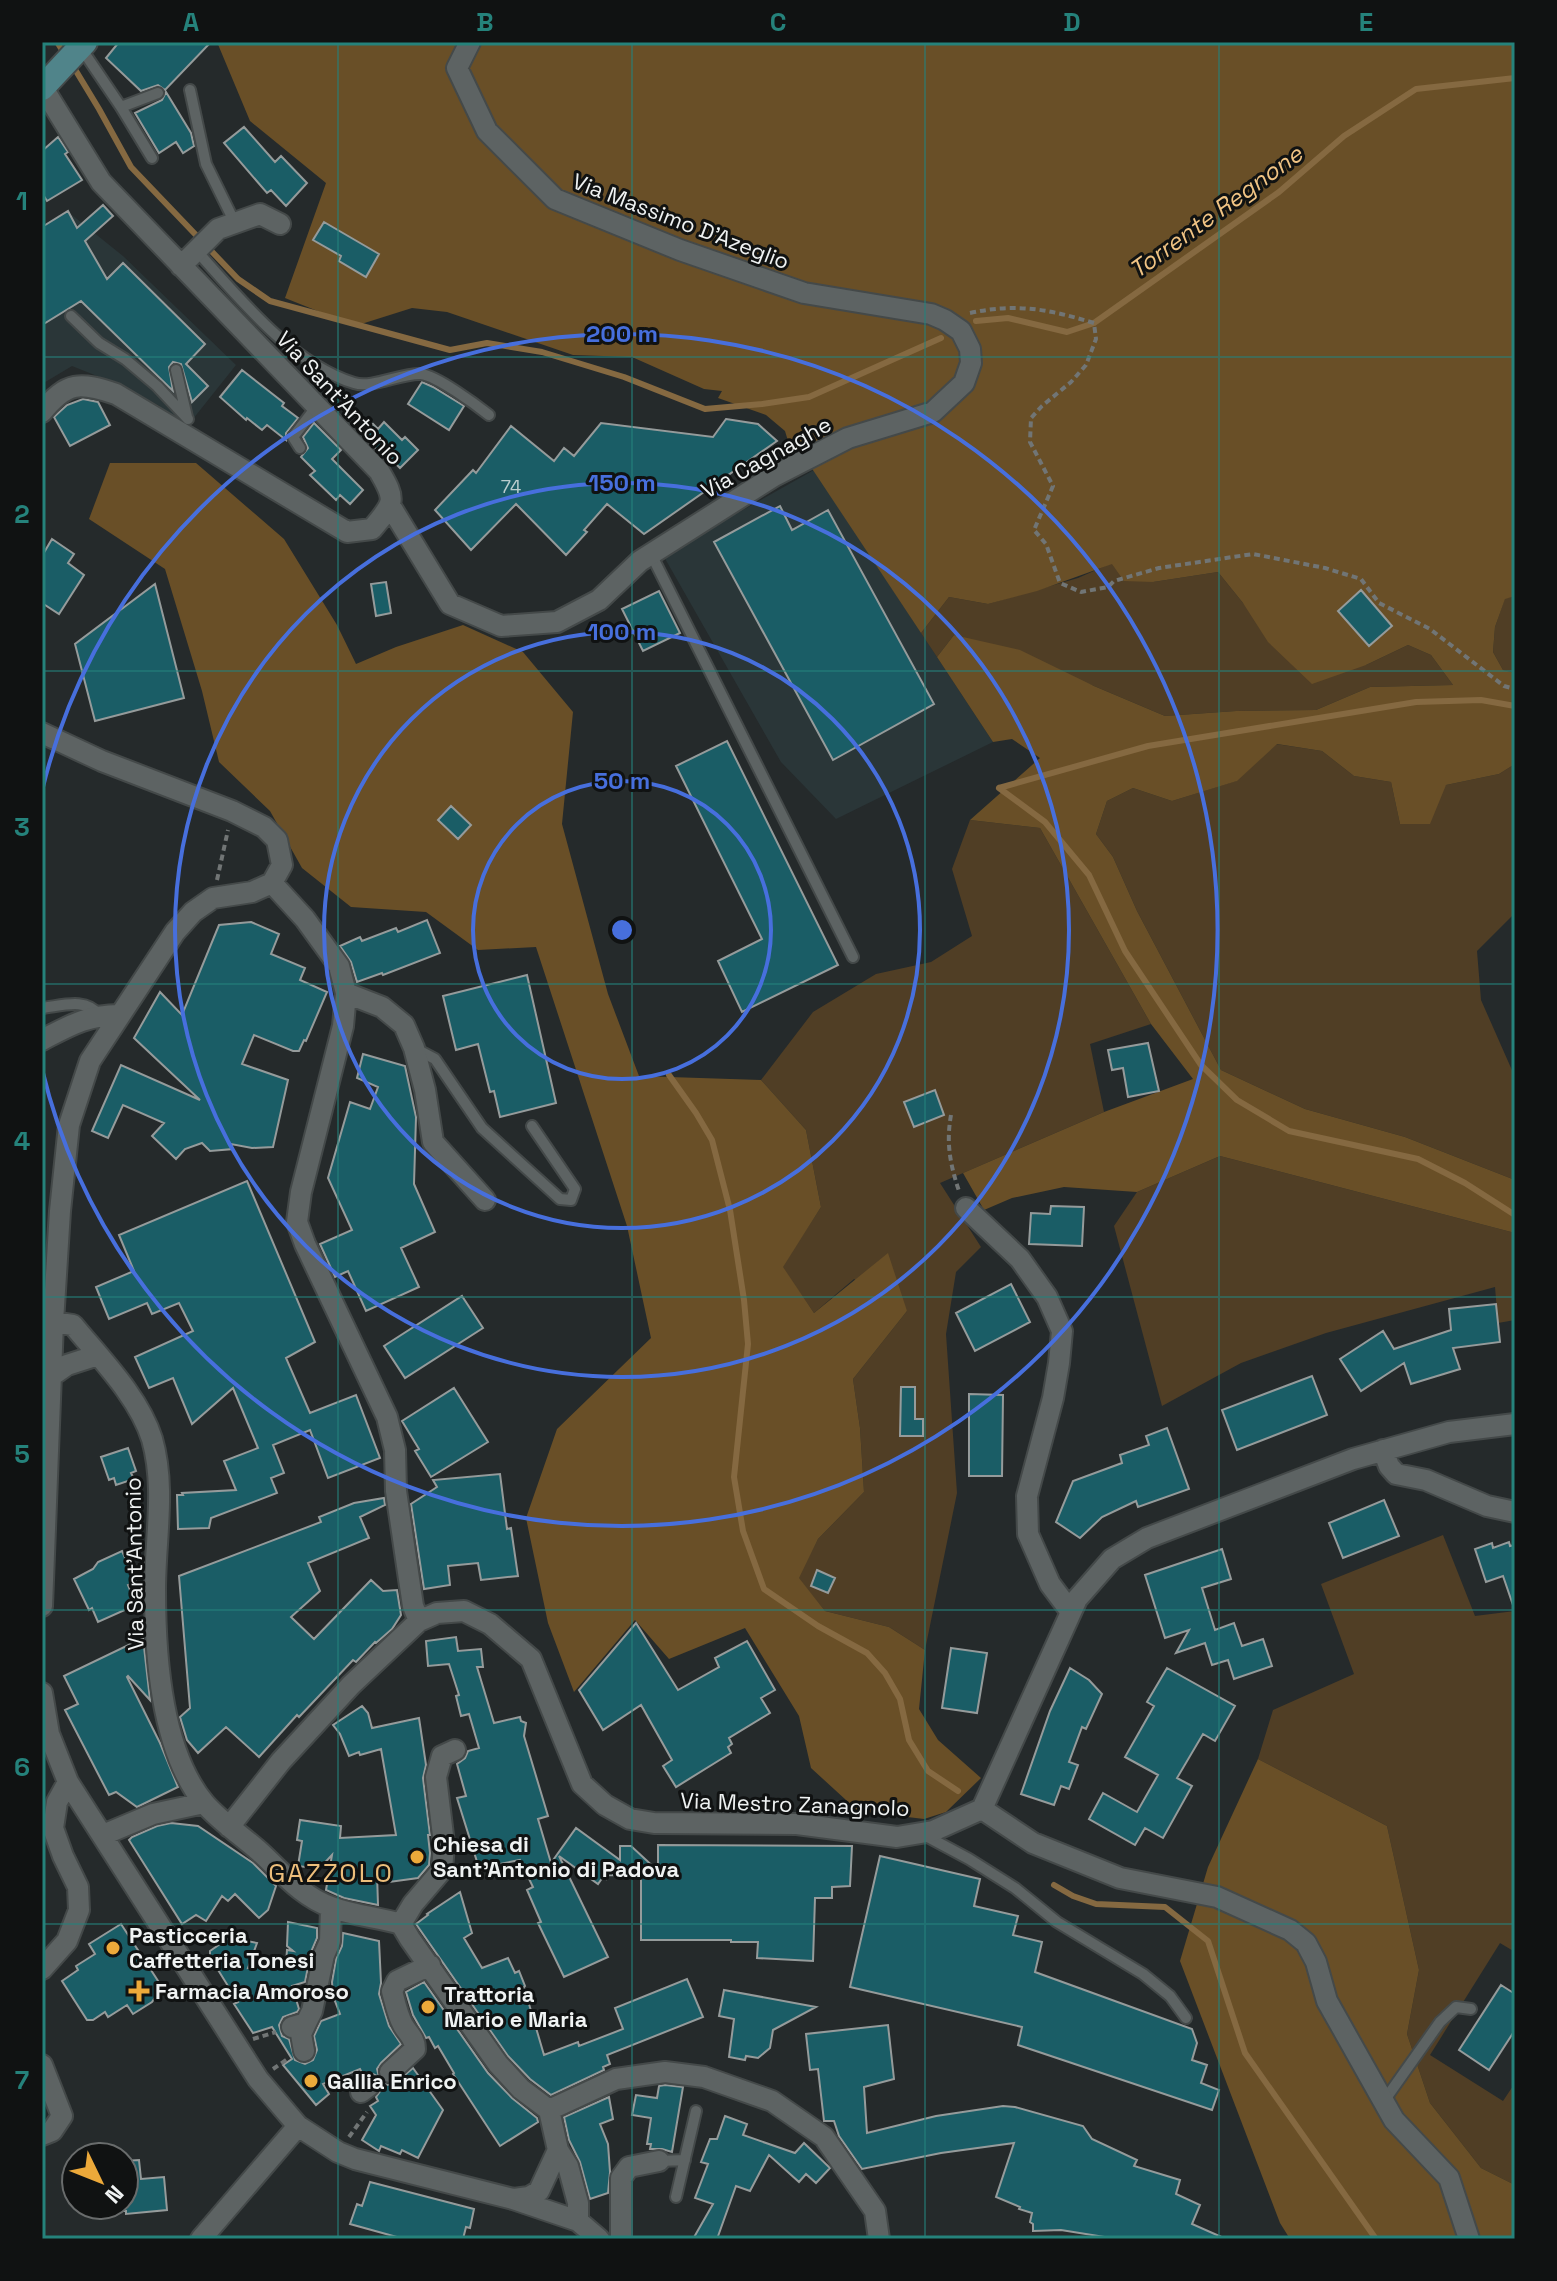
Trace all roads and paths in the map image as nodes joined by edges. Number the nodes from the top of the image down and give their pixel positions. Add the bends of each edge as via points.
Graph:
1 (470, 42) edge
2 (83, 44) edge
3 (42, 88) edge
4 (190, 90) dead end
5 (158, 93) dead end
6 (121, 107) junction
7 (152, 158) dead end
8 (280, 224) dead end
9 (226, 226) junction
10 (196, 250) junction
11 (181, 266) junction
12 (71, 316) dead end
13 (951, 324) junction
14 (176, 370) dead end
15 (317, 406) junction
16 (42, 412) edge
17 (489, 415) dead end
18 (190, 429) junction
19 (300, 448) dead end
20 (391, 507) junction
21 (651, 554) junction
22 (1515, 689) edge
23 (42, 733) edge
24 (232, 811) junction
25 (272, 883) junction
26 (213, 898) junction
27 (853, 957) dead end
28 (346, 993) junction
29 (42, 1008) edge
30 (109, 1015) junction
31 (42, 1040) edge
32 (414, 1048) junction
33 (951, 1115) dead end
34 (532, 1126) dead end
35 (485, 1200) dead end
36 (966, 1208) joint
37 (53, 1322) junction
38 (98, 1355) junction
39 (50, 1377) junction
40 (1515, 1424) edge
41 (1383, 1450) junction
42 (1515, 1512) edge
43 (42, 1606) edge
44 (1071, 1612) junction
45 (419, 1621) junction
46 (42, 1693) edge
47 (455, 1750) dead end
48 (68, 1782) junction
49 (204, 1803) junction
50 (982, 1809) junction
51 (229, 1827) junction
52 (920, 1833) junction
53 (103, 1835) junction
54 (331, 1907) junction
55 (392, 1921) junction
56 (430, 1965) junction
57 (42, 1969) edge
58 (1471, 2009) dead end
59 (1186, 2018) dead end
60 (299, 2025) junction
61 (237, 2047) junction
62 (304, 2051) dead end
63 (42, 2065) edge
64 (390, 2072) dead end
65 (365, 2089) dead end
66 (1383, 2102) junction
67 (549, 2110) junction
68 (696, 2111) dead end
69 (298, 2126) junction
70 (42, 2135) edge
71 (558, 2150) junction
72 (338, 2152) junction
73 (685, 2160) junction
74 (659, 2161) joint
75 (676, 2197) dead end
76 (513, 2199) junction
77 (578, 2221) junction
78 (201, 2239) edge
79 (599, 2239) edge
80 (621, 2239) edge
81 (879, 2239) edge
82 (1469, 2239) edge

1 - 13 street, Via Massimo D'Azeglio via 457,68 487,131 555,199 804,293 931,314
2 - 3 main road
2 - 6 lane
3 - 11 street, Via Sant'Antonio via 101,182
4 - 9 lane
5 - 6 lane
6 - 7 lane
8 - 9 street via 260,214
9 - 10 street
10 - 11 street
10 - 17 lane via 266,327 319,367 357,385 422,374 464,395
11 - 15 street, Via Sant'Antonio
12 - 18 lane via 157,386
13 - 21 street, Via Cagnaghe via 961,331 971,363 964,383 933,412 848,438 774,476
13 - 22 path via 963,315 997,307 1053,310 1094,323 1096,339 1086,365 1031,418 1030,442 1053,486 1034,530 1049,550 1060,583 1081,592 1159,568 1253,554 1325,568 1361,579 1379,603 1430,629
14 - 18 lane
15 - 19 lane via 293,437
15 - 20 street, Via Sant'Antonio via 379,471 391,490
16 - 18 street via 56,394 71,386 91,386
18 - 20 street via 272,489 347,532 372,529
20 - 21 street, Via Cagnaghe via 450,604 501,626 557,622 599,600
21 - 27 lane
23 - 24 street
24 - 25 street via 277,840 282,865
24 - 26 path
25 - 26 street
25 - 28 street via 339,966
26 - 30 street via 175,932
28 - 32 street via 382,1007 404,1025
28 - 45 street via 297,1222 387,1417
29 - 30 lane via 83,1003
30 - 31 street
30 - 37 street via 69,1125
32 - 34 lane via 435,1059 482,1128 560,1199 571,1200 575,1189
32 - 35 street via 433,1142
33 - 36 path via 951,1163
36 - 44 street via 1020,1259 1047,1297 1062,1331 1053,1398 1027,1509 1028,1534 1050,1584
37 - 38 street, Via Sant'Antonio via 73,1325
37 - 39 street
38 - 39 street
38 - 49 street, Via Sant'Antonio via 131,1397 151,1437 159,1479 155,1626 162,1684 182,1767
39 - 43 street
40 - 41 street via 1449,1432
41 - 42 street via 1396,1474
41 - 44 street via 1147,1538 1112,1559
44 - 50 street
45 - 51 street, Via Mestro Zanagnolo via 351,1685
45 - 52 street, Via Mestro Zanagnolo via 464,1611 490,1624 531,1659 582,1784 630,1819 797,1824 897,1837
46 - 48 street via 49,1734
47 - 55 street via 442,1756 436,1777 442,1870
48 - 53 street
48 - 57 street via 57,1802 53,1828 78,1887 79,1910 67,1941
49 - 51 street, Via Sant'Antonio
49 - 53 street via 153,1814
50 - 52 street, Via Mestro Zanagnolo
50 - 66 street via 1033,1843 1120,1878 1217,1897 1290,1930 1306,1943 1327,2001
51 - 54 street, Via Sant'Antonio via 291,1884
52 - 59 lane via 969,1859 1057,1922 1143,1974
53 - 61 street
54 - 55 street, Via Sant'Antonio
54 - 60 street via 330,1941 312,2011
55 - 56 street
56 - 64 street via 397,1981 392,1991 415,2049
56 - 67 street via 498,2064
58 - 66 lane via 1456,2007 1440,2022
60 - 61 path
60 - 62 street
61 - 69 street
63 - 70 street via 62,2116
65 - 72 path via 357,2096 367,2112
66 - 82 street via 1449,2178
67 - 71 street
67 - 81 street via 616,2079 665,2072 704,2077 772,2101 824,2137 875,2211
68 - 73 lane
69 - 72 street
69 - 78 street
71 - 76 street via 539,2191
71 - 77 street via 568,2166
72 - 76 street
73 - 74 lane
73 - 75 lane
74 - 80 street via 629,2167 621,2178
76 - 77 street
77 - 79 street

